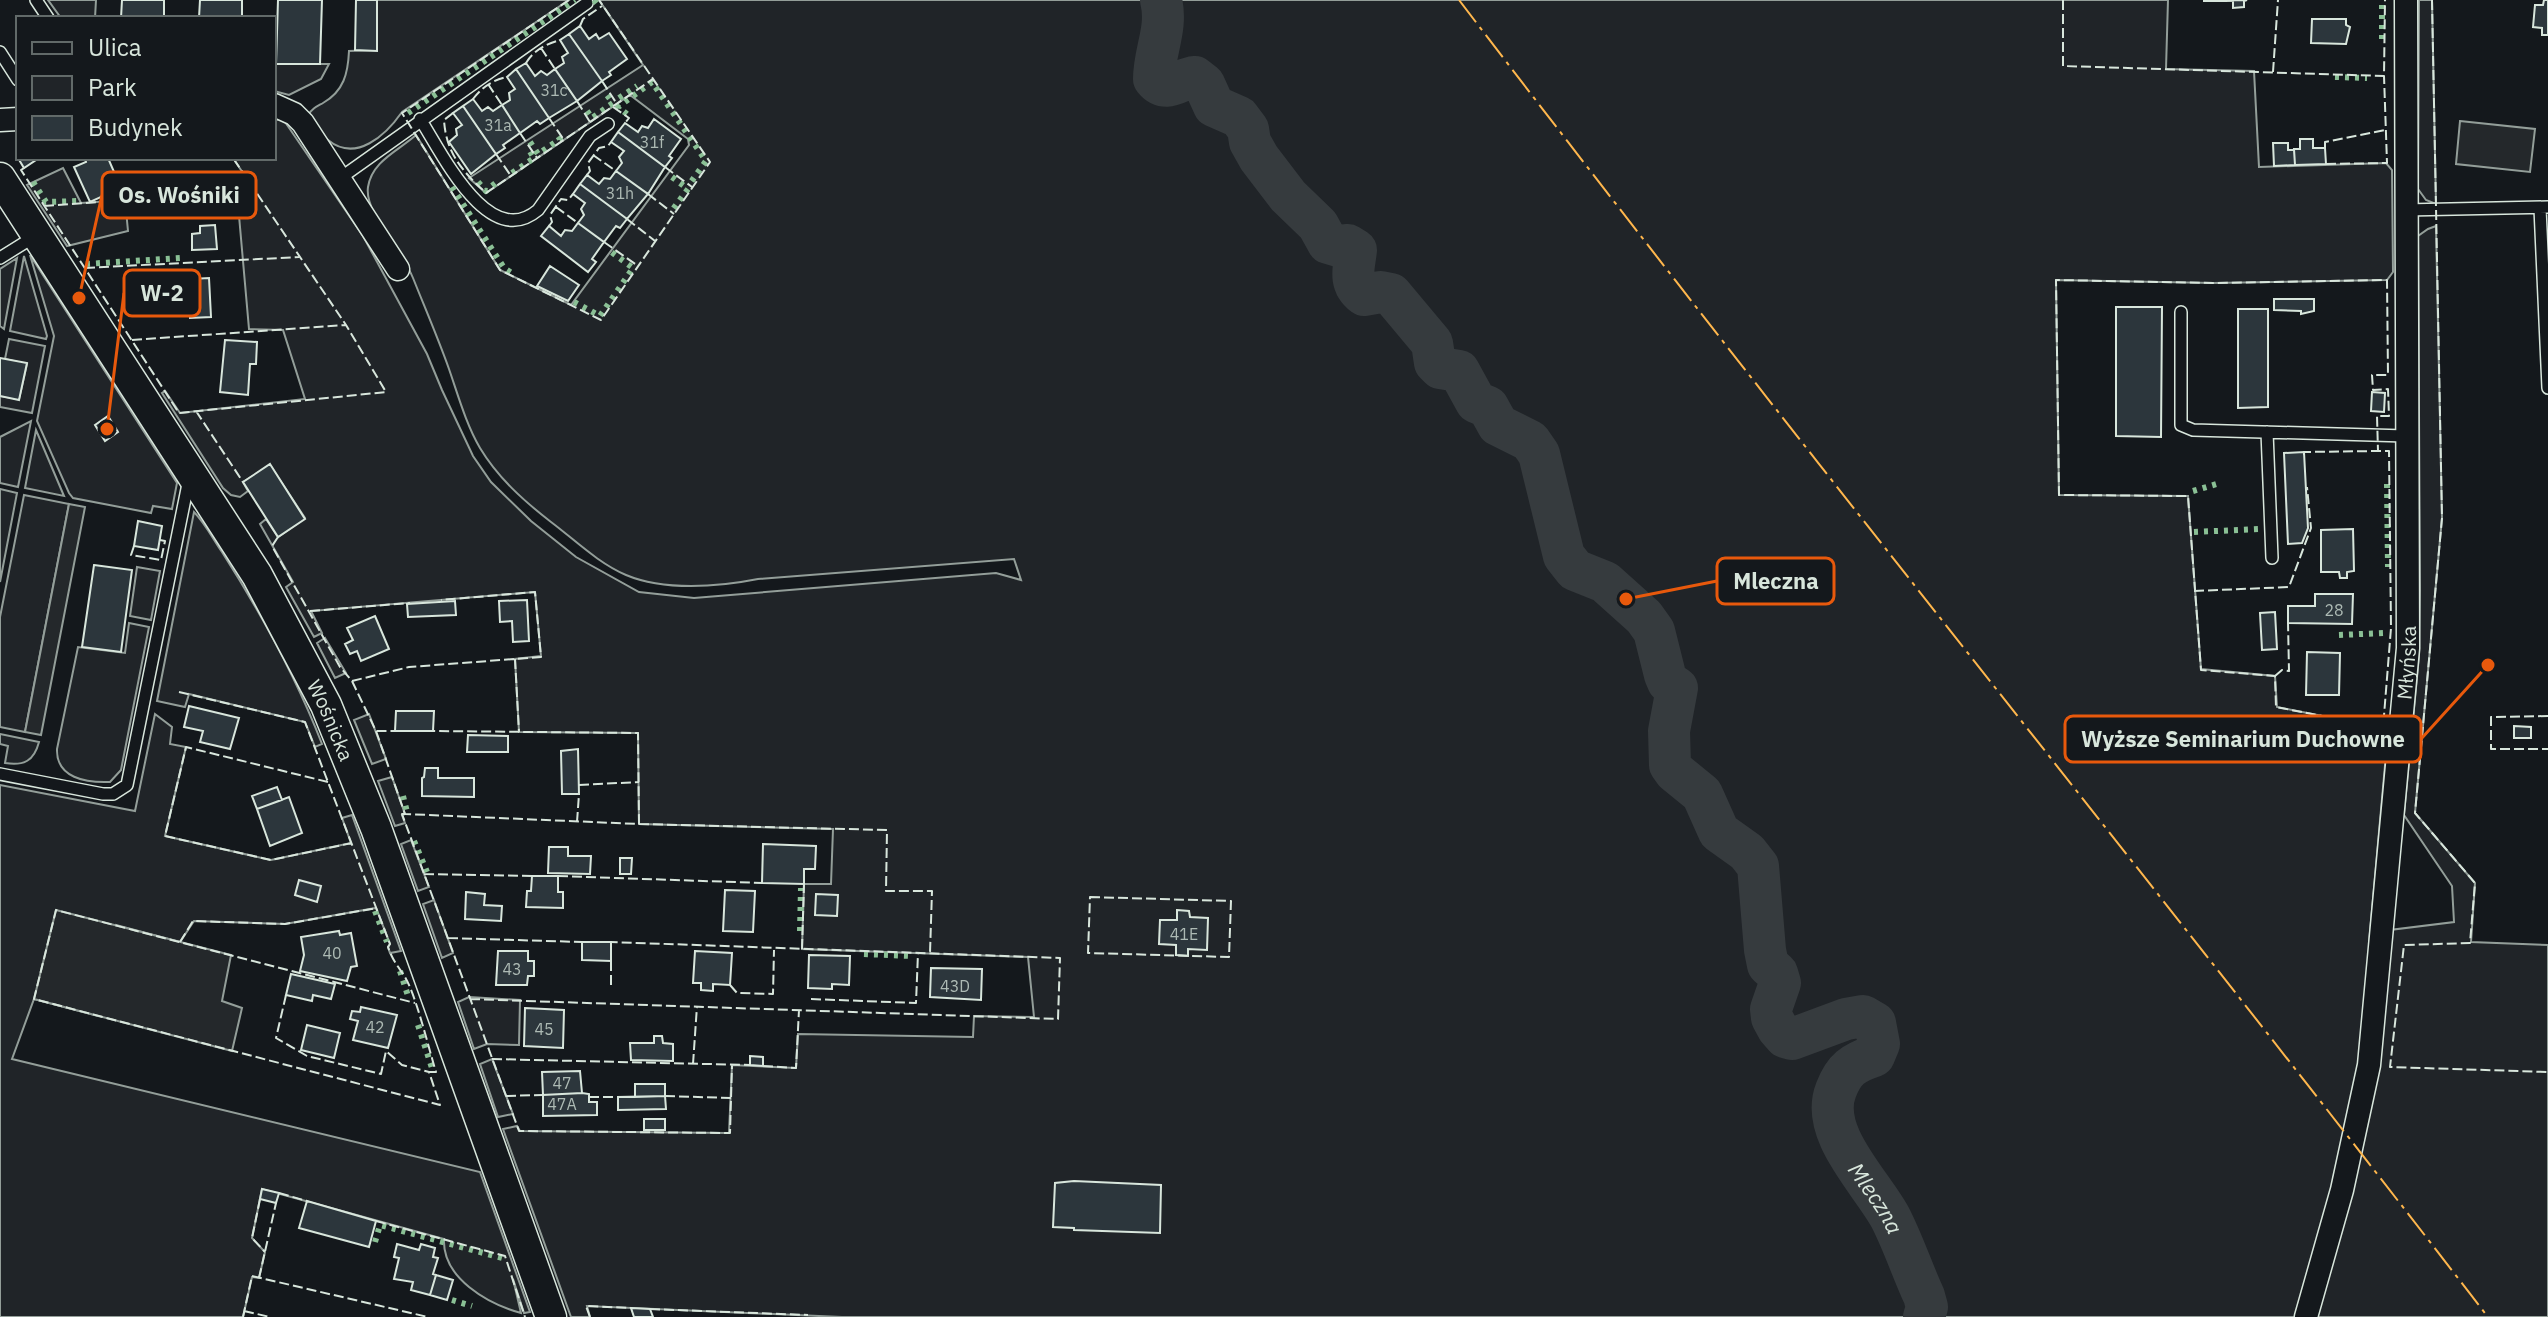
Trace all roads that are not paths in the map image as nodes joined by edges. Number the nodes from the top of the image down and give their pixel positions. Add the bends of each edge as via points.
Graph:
1 (2406, 0) edge
2 (587, 3) dead end
3 (0, 52) edge
4 (16, 77) edge
5 (276, 106) edge
6 (420, 119) junction
7 (608, 124) dead end
8 (0, 178) edge
9 (339, 179) junction
10 (2544, 207) edge
11 (2405, 210) junction
12 (38, 235) junction
13 (0, 258) edge
14 (398, 269) dead end
15 (2181, 312) dead end
16 (2548, 388) edge
17 (2267, 432) junction
18 (2406, 436) junction
19 (191, 471) junction
20 (2272, 558) dead end
21 (0, 774) edge
22 (551, 1317) edge
23 (2306, 1317) edge

1 - 11 street, Młyńska
2 - 6 lane
3 - 4 lane
5 - 9 street via 303,123
6 - 7 lane via 471,199 489,213 511,218 538,210 590,136
6 - 9 lane
8 - 12 street, Wośnicka
9 - 14 street
10 - 11 lane
10 - 16 lane
11 - 18 street, Młyńska
12 - 13 lane
12 - 19 street, Wośnicka
15 - 17 lane via 2181,425 2193,430
17 - 18 lane
17 - 20 lane
18 - 23 street, Młyńska via 2408,648 2369,1065 2342,1190
19 - 21 lane via 127,785 103,794
19 - 22 street, Wośnicka via 257,575 326,705 376,828

